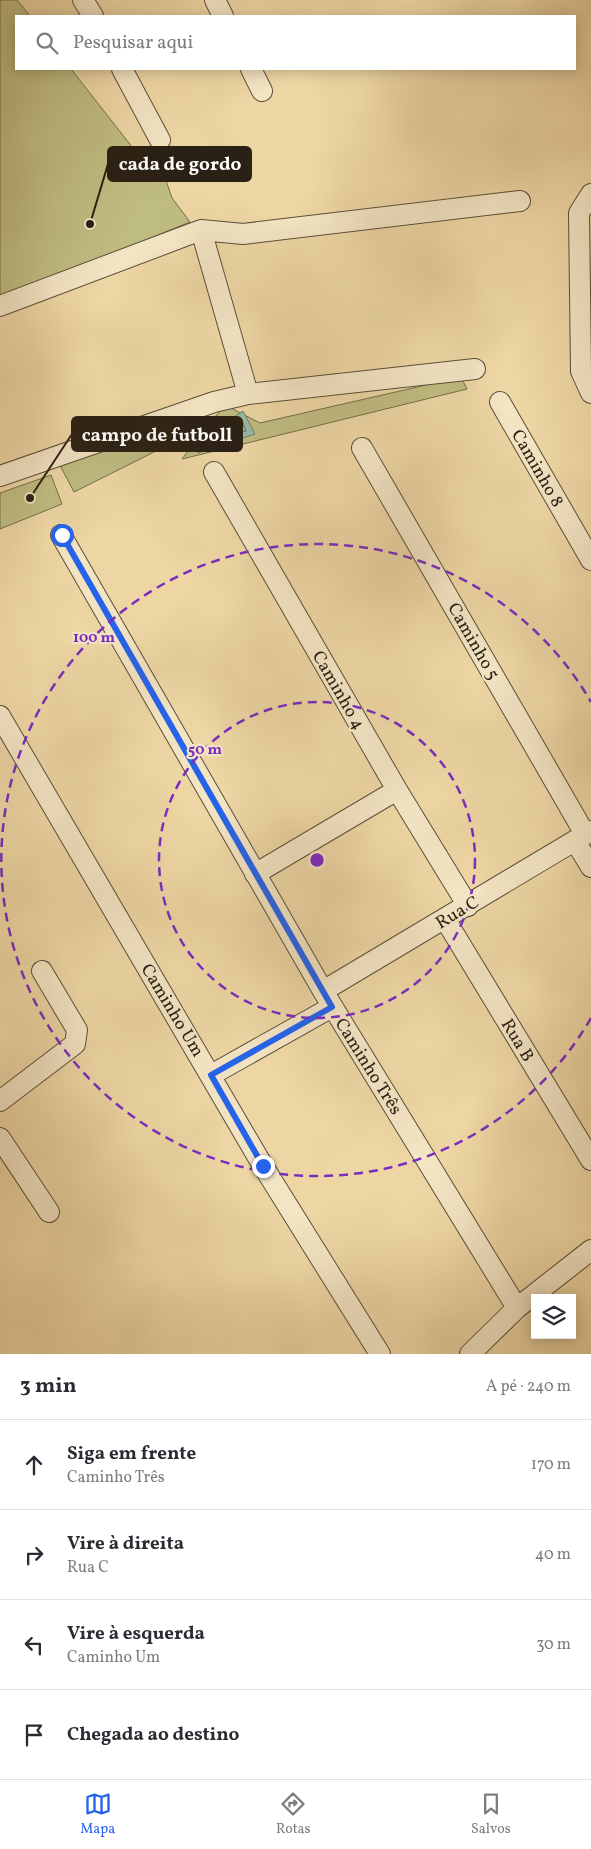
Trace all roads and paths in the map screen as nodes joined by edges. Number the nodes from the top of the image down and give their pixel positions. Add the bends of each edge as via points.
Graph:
1 (83, 0) edge
2 (215, 0) edge
3 (92, 15) edge
4 (222, 15) edge
5 (252, 70) edge
6 (130, 71) edge
7 (262, 91) dead end
8 (160, 140) dead end
9 (591, 194) edge
10 (520, 201) dead end
11 (201, 230) junction
12 (0, 306) edge
13 (475, 369) dead end
14 (586, 369) edge
15 (591, 393) edge
16 (248, 394) junction
17 (500, 402) dead end
18 (362, 448) dead end
19 (214, 472) dead end
20 (0, 476) edge
21 (62, 535) dead end
22 (591, 560) edge
23 (0, 716) edge
24 (397, 790) junction
25 (584, 835) edge
26 (591, 867) edge
27 (255, 874) junction
28 (468, 906) junction
29 (445, 919) junction
30 (42, 971) dead end
31 (327, 999) junction
32 (211, 1075) junction
33 (0, 1100) edge
34 (0, 1138) edge
35 (591, 1160) edge
36 (49, 1212) dead end
37 (591, 1250) edge
38 (517, 1308) junction
39 (380, 1354) edge
40 (470, 1354) edge

1 - 3 street
2 - 4 street
5 - 7 street
6 - 8 street
9 - 14 street via 578,213
10 - 11 street via 243,234
11 - 12 street
11 - 16 street
13 - 16 street
14 - 15 street
16 - 20 street via 214,402
17 - 22 street, Caminho 8
18 - 25 street, Caminho 5
19 - 24 street, Caminho 4
21 - 27 street, Caminho Três
23 - 32 street, Caminho Um
24 - 27 street
24 - 28 street, Caminho 4
25 - 26 street
25 - 28 street, Rua C
27 - 31 street, Caminho Três
28 - 29 street, Rua C
29 - 31 street, Rua C
29 - 35 street, Rua B
30 - 33 street via 77,1030 76,1044
31 - 32 street, Rua C
31 - 38 street, Caminho Três
32 - 39 street, Caminho Um via 263,1166
34 - 36 street
37 - 38 street
38 - 40 street

